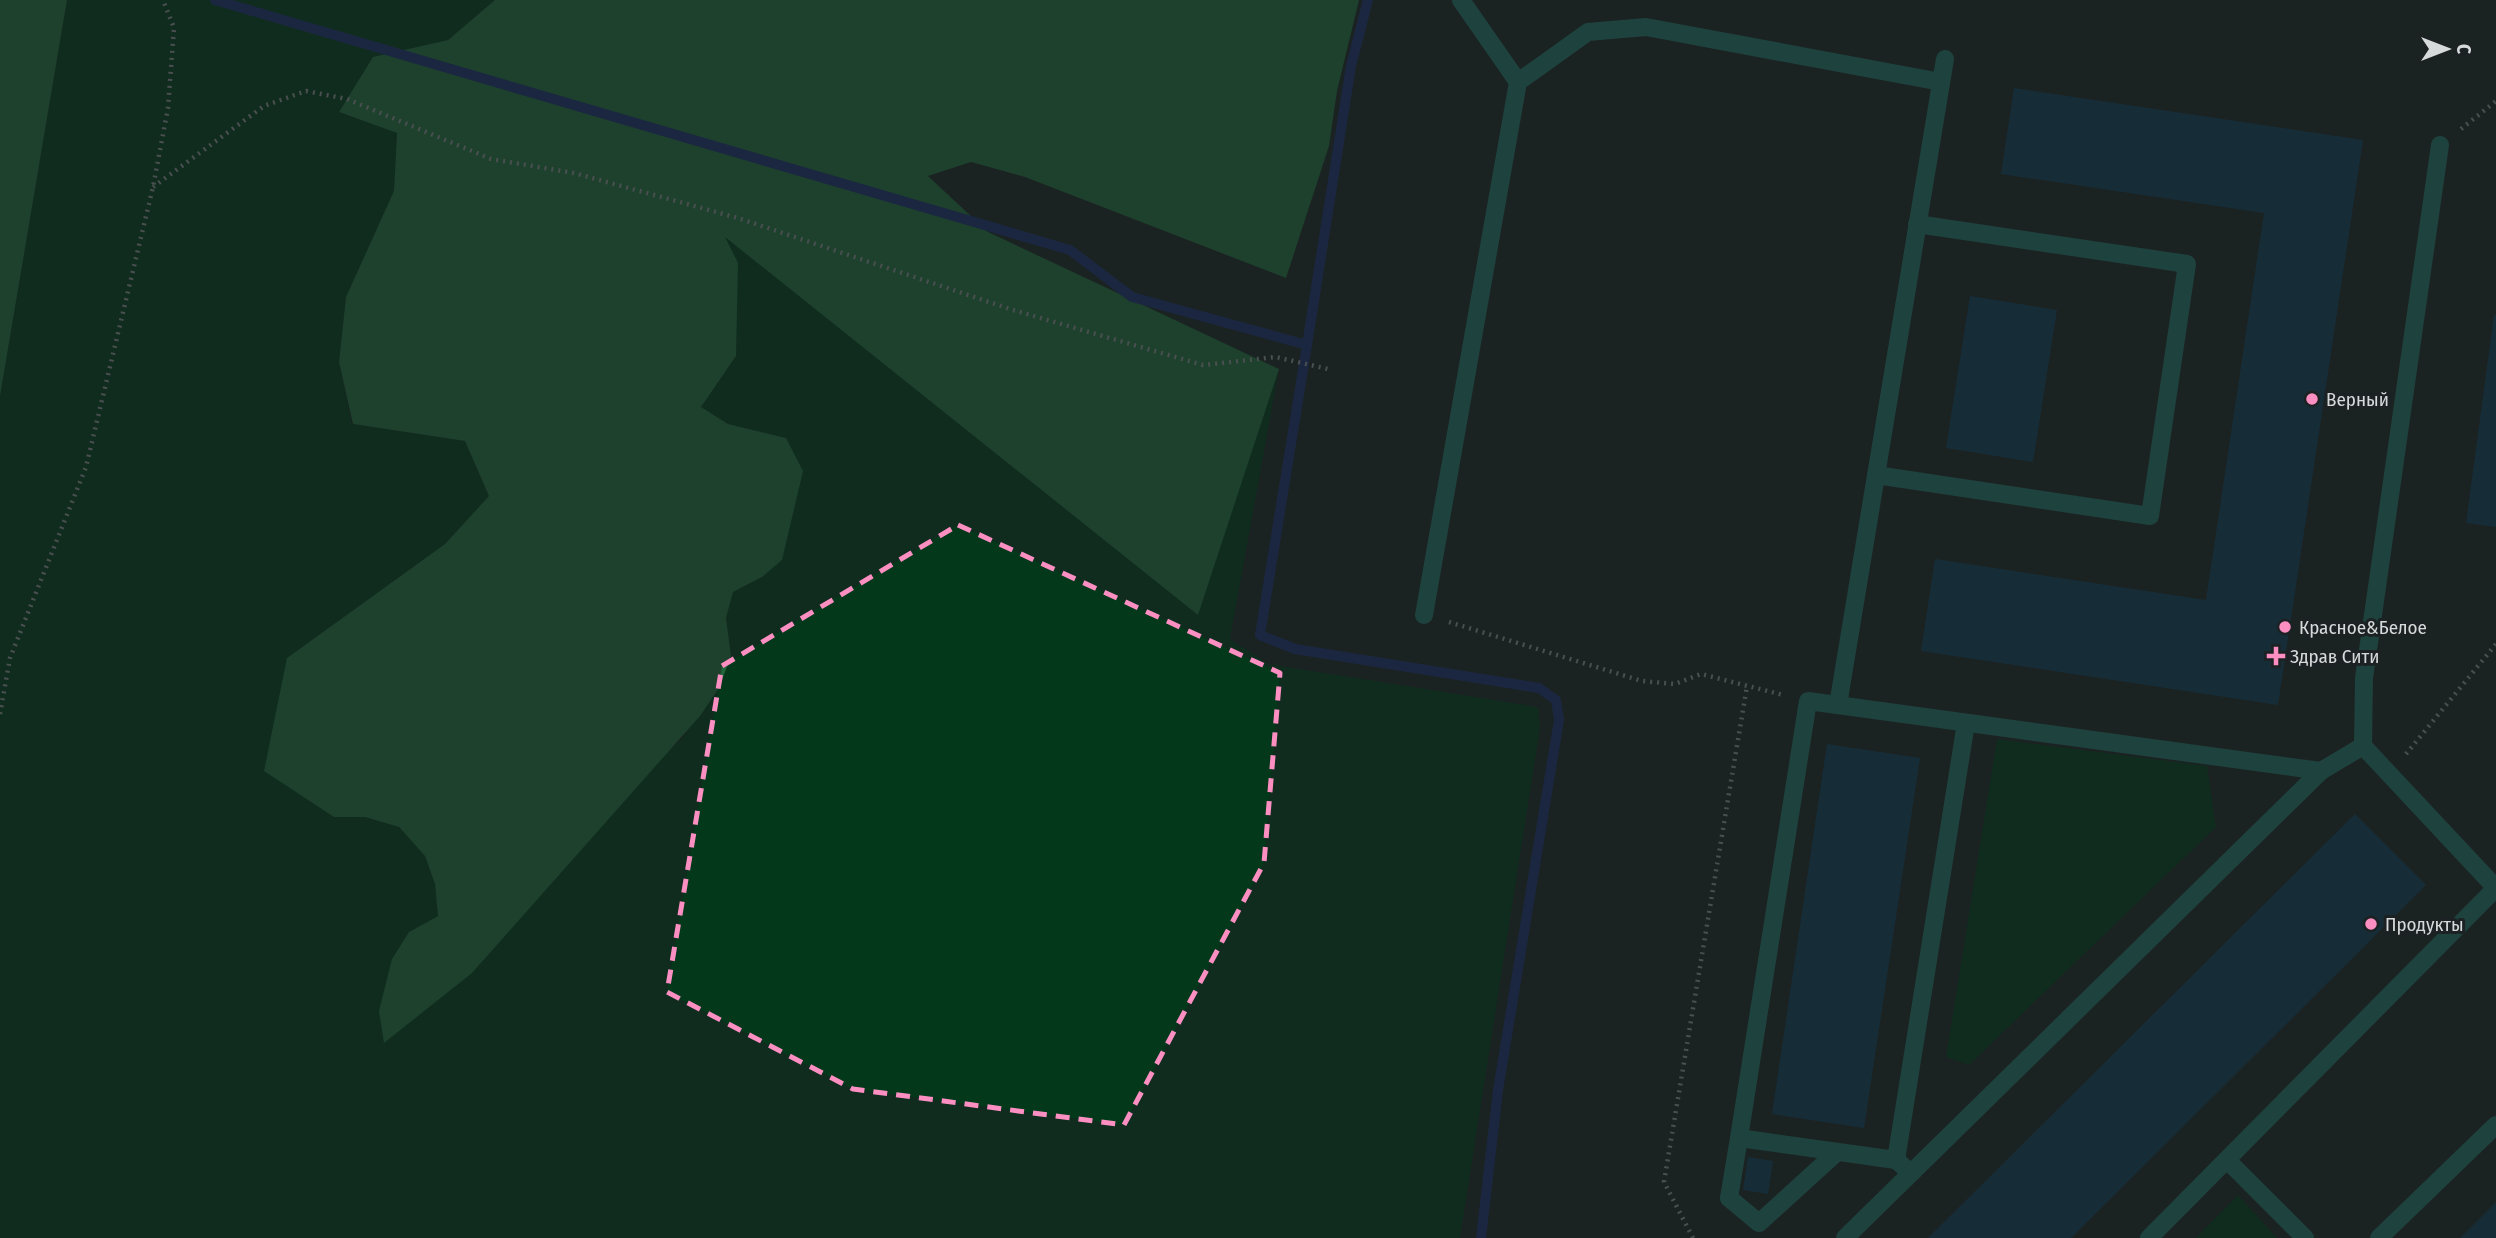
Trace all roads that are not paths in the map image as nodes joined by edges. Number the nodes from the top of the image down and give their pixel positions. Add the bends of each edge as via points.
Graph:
1 (1461, 0) edge
2 (1945, 59) dead end
3 (1518, 82) junction
4 (1941, 82) junction
5 (2440, 145) road end
6 (1917, 224) junction
7 (1876, 475) junction
8 (1424, 615) road end
9 (1838, 705) junction
10 (1966, 723) junction
11 (2363, 746) junction
12 (2321, 771) junction
13 (2496, 888) edge
14 (2496, 1125) edge
15 (1739, 1138) junction
16 (1837, 1152) junction
17 (1896, 1160) junction
18 (2228, 1161) junction
19 (1911, 1173) junction
20 (1845, 1238) edge
21 (2149, 1238) edge
22 (2305, 1238) edge
23 (2378, 1238) edge

1 - 3 lane
2 - 4 lane
3 - 4 lane via 1588,32 1646,27
3 - 8 lane
4 - 6 lane
5 - 11 lane via 2364,678
6 - 7 lane
6 - 7 lane via 2187,264 2150,516
7 - 9 lane
9 - 10 lane
9 - 15 lane via 1808,701
10 - 12 lane
10 - 17 lane
11 - 12 lane
11 - 13 lane
12 - 19 lane
13 - 18 lane
14 - 23 lane
15 - 16 lane
15 - 16 lane via 1729,1198 1759,1223
16 - 17 lane
17 - 19 lane
18 - 21 lane
18 - 22 lane
19 - 20 lane

